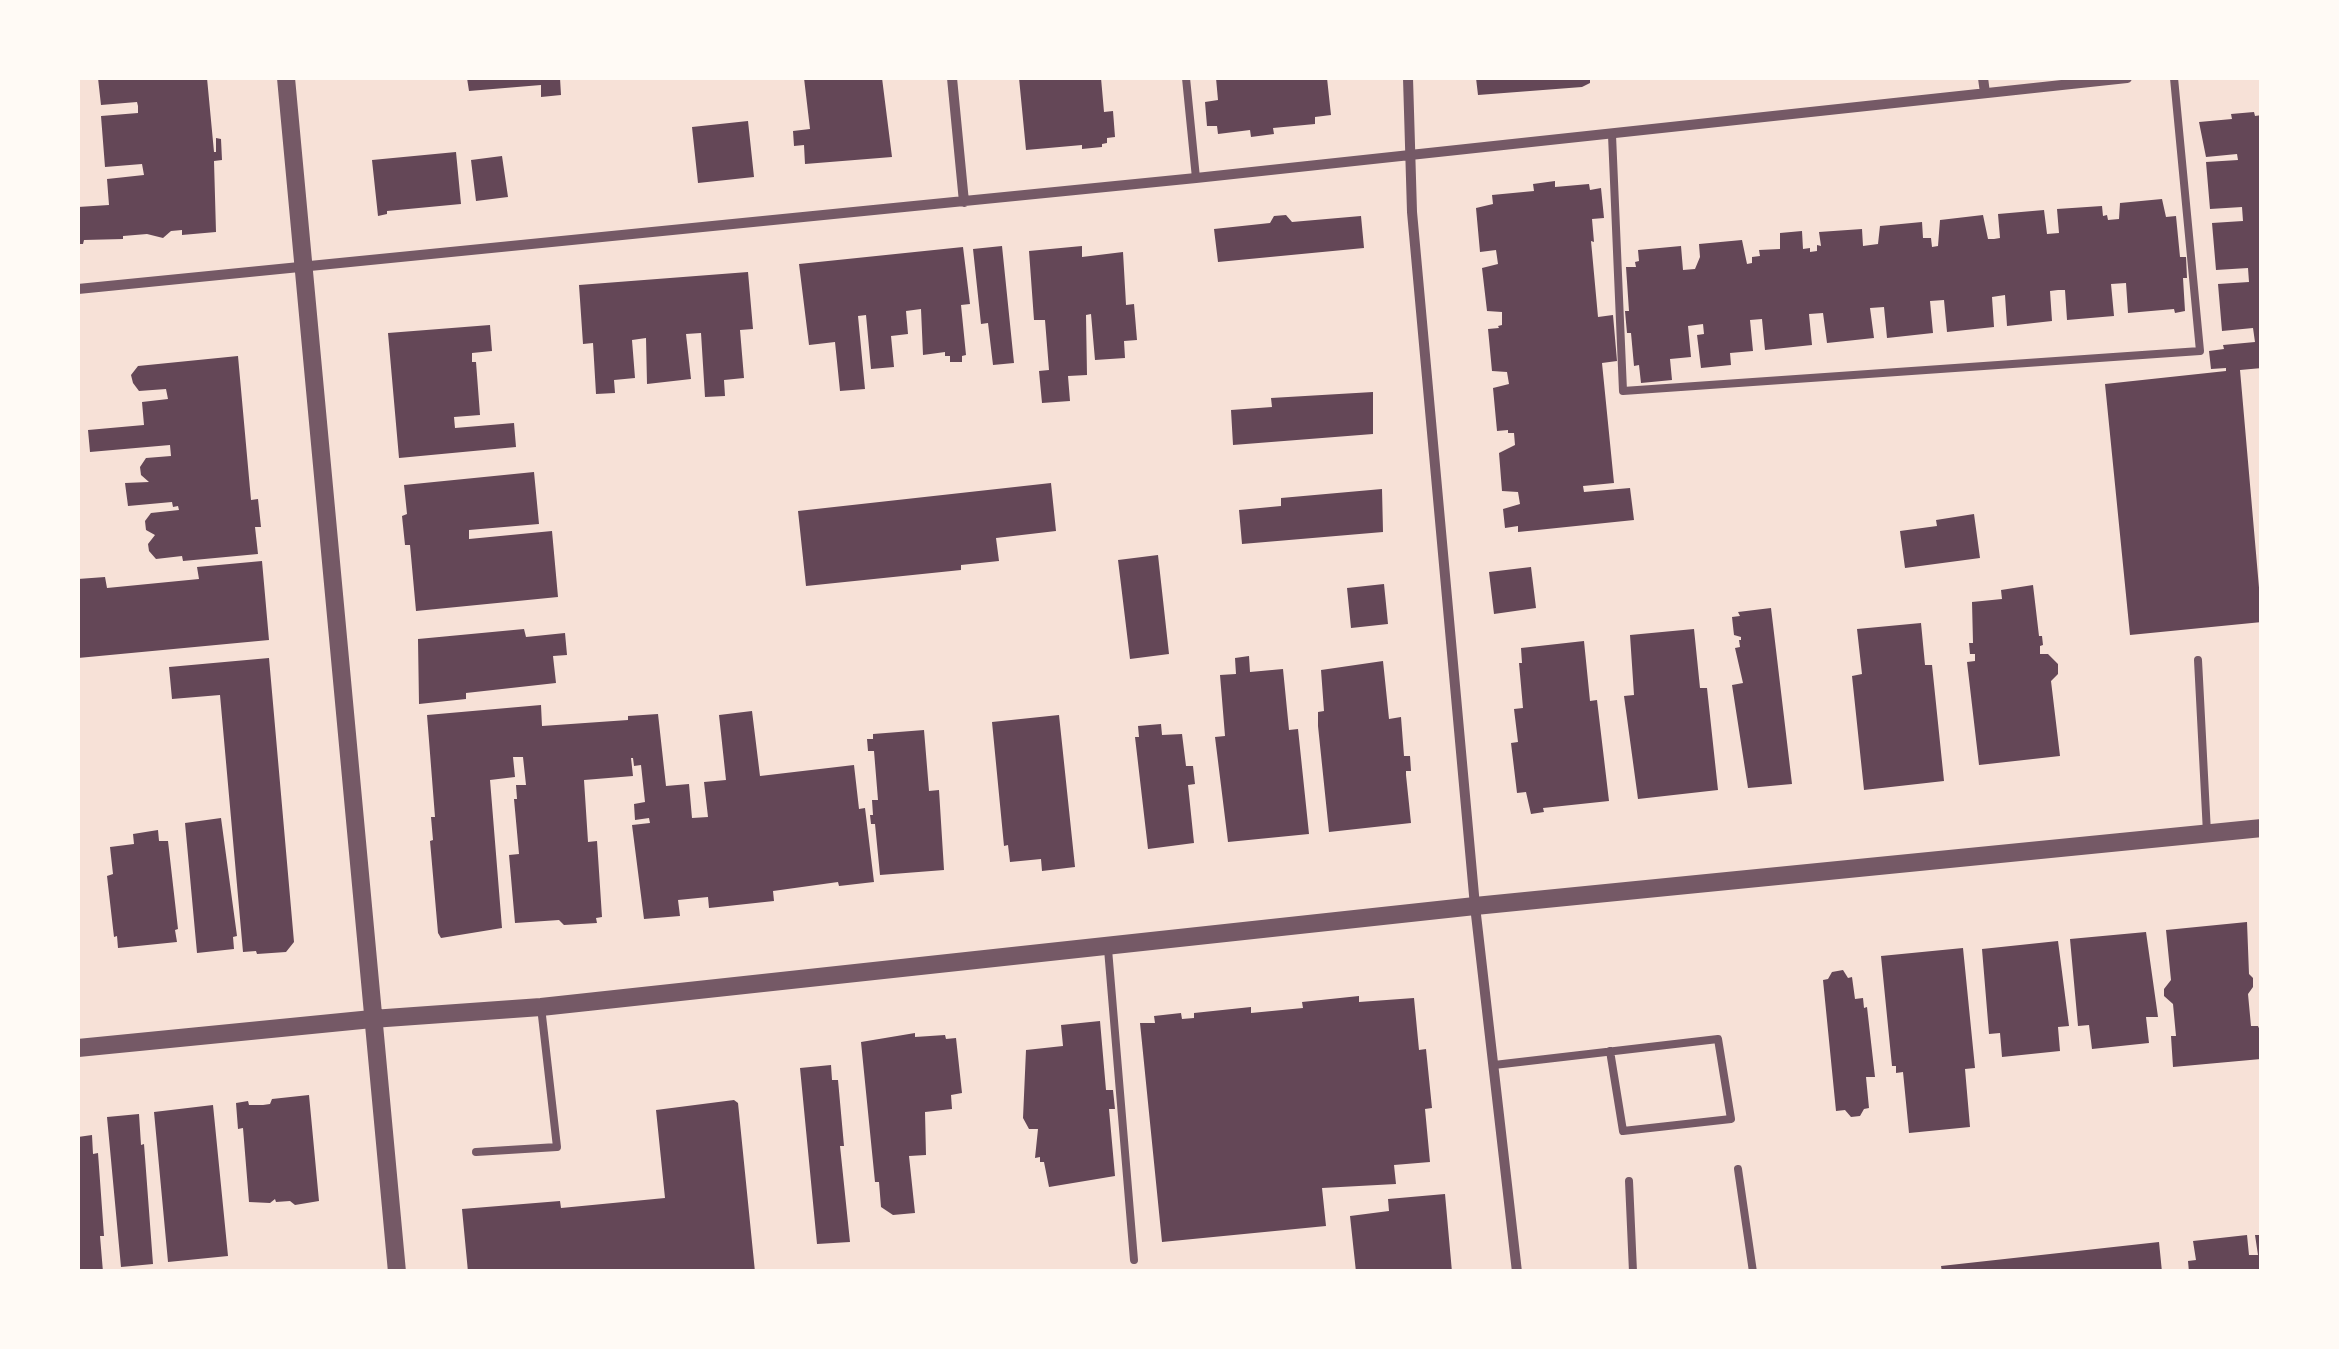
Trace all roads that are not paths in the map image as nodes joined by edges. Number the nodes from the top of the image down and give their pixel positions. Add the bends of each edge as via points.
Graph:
1 (286, 78) edge
2 (952, 78) edge
3 (1186, 78) edge
4 (1408, 78) edge
5 (1983, 78) edge
6 (2127, 78) edge
7 (2174, 78) edge
8 (1985, 92) junction
9 (1612, 135) junction
10 (1411, 156) junction
11 (1196, 178) junction
12 (964, 202) junction
13 (303, 266) junction
14 (78, 290) edge
15 (2198, 660) dead end
16 (2262, 828) edge
17 (2207, 833) junction
18 (1475, 906) junction
19 (1108, 944) junction
20 (542, 1007) junction
21 (372, 1019) junction
22 (78, 1048) edge
23 (1610, 1051) junction
24 (1494, 1065) junction
25 (476, 1152) dead end
26 (1738, 1169) dead end
27 (1630, 1180) dead end
28 (1134, 1260) dead end
29 (397, 1272) edge
30 (1517, 1272) edge
31 (1633, 1272) edge
32 (1753, 1272) edge

1 - 13 street
2 - 12 street
3 - 11 lane
4 - 10 street
5 - 8 street
6 - 8 street
7 - 9 lane via 2200,351 1622,391
8 - 9 street
9 - 10 street
10 - 11 street
10 - 18 street
11 - 12 street
12 - 13 street
13 - 14 street
13 - 21 street
15 - 17 lane
16 - 17 street
17 - 18 street
18 - 19 street
18 - 24 street
19 - 20 street
19 - 28 lane
20 - 21 street
20 - 25 lane via 557,1146
21 - 22 street
21 - 29 street
23 - 23 lane via 1718,1038 1731,1119 1622,1131
23 - 24 lane
24 - 30 street
26 - 32 lane
27 - 31 lane

